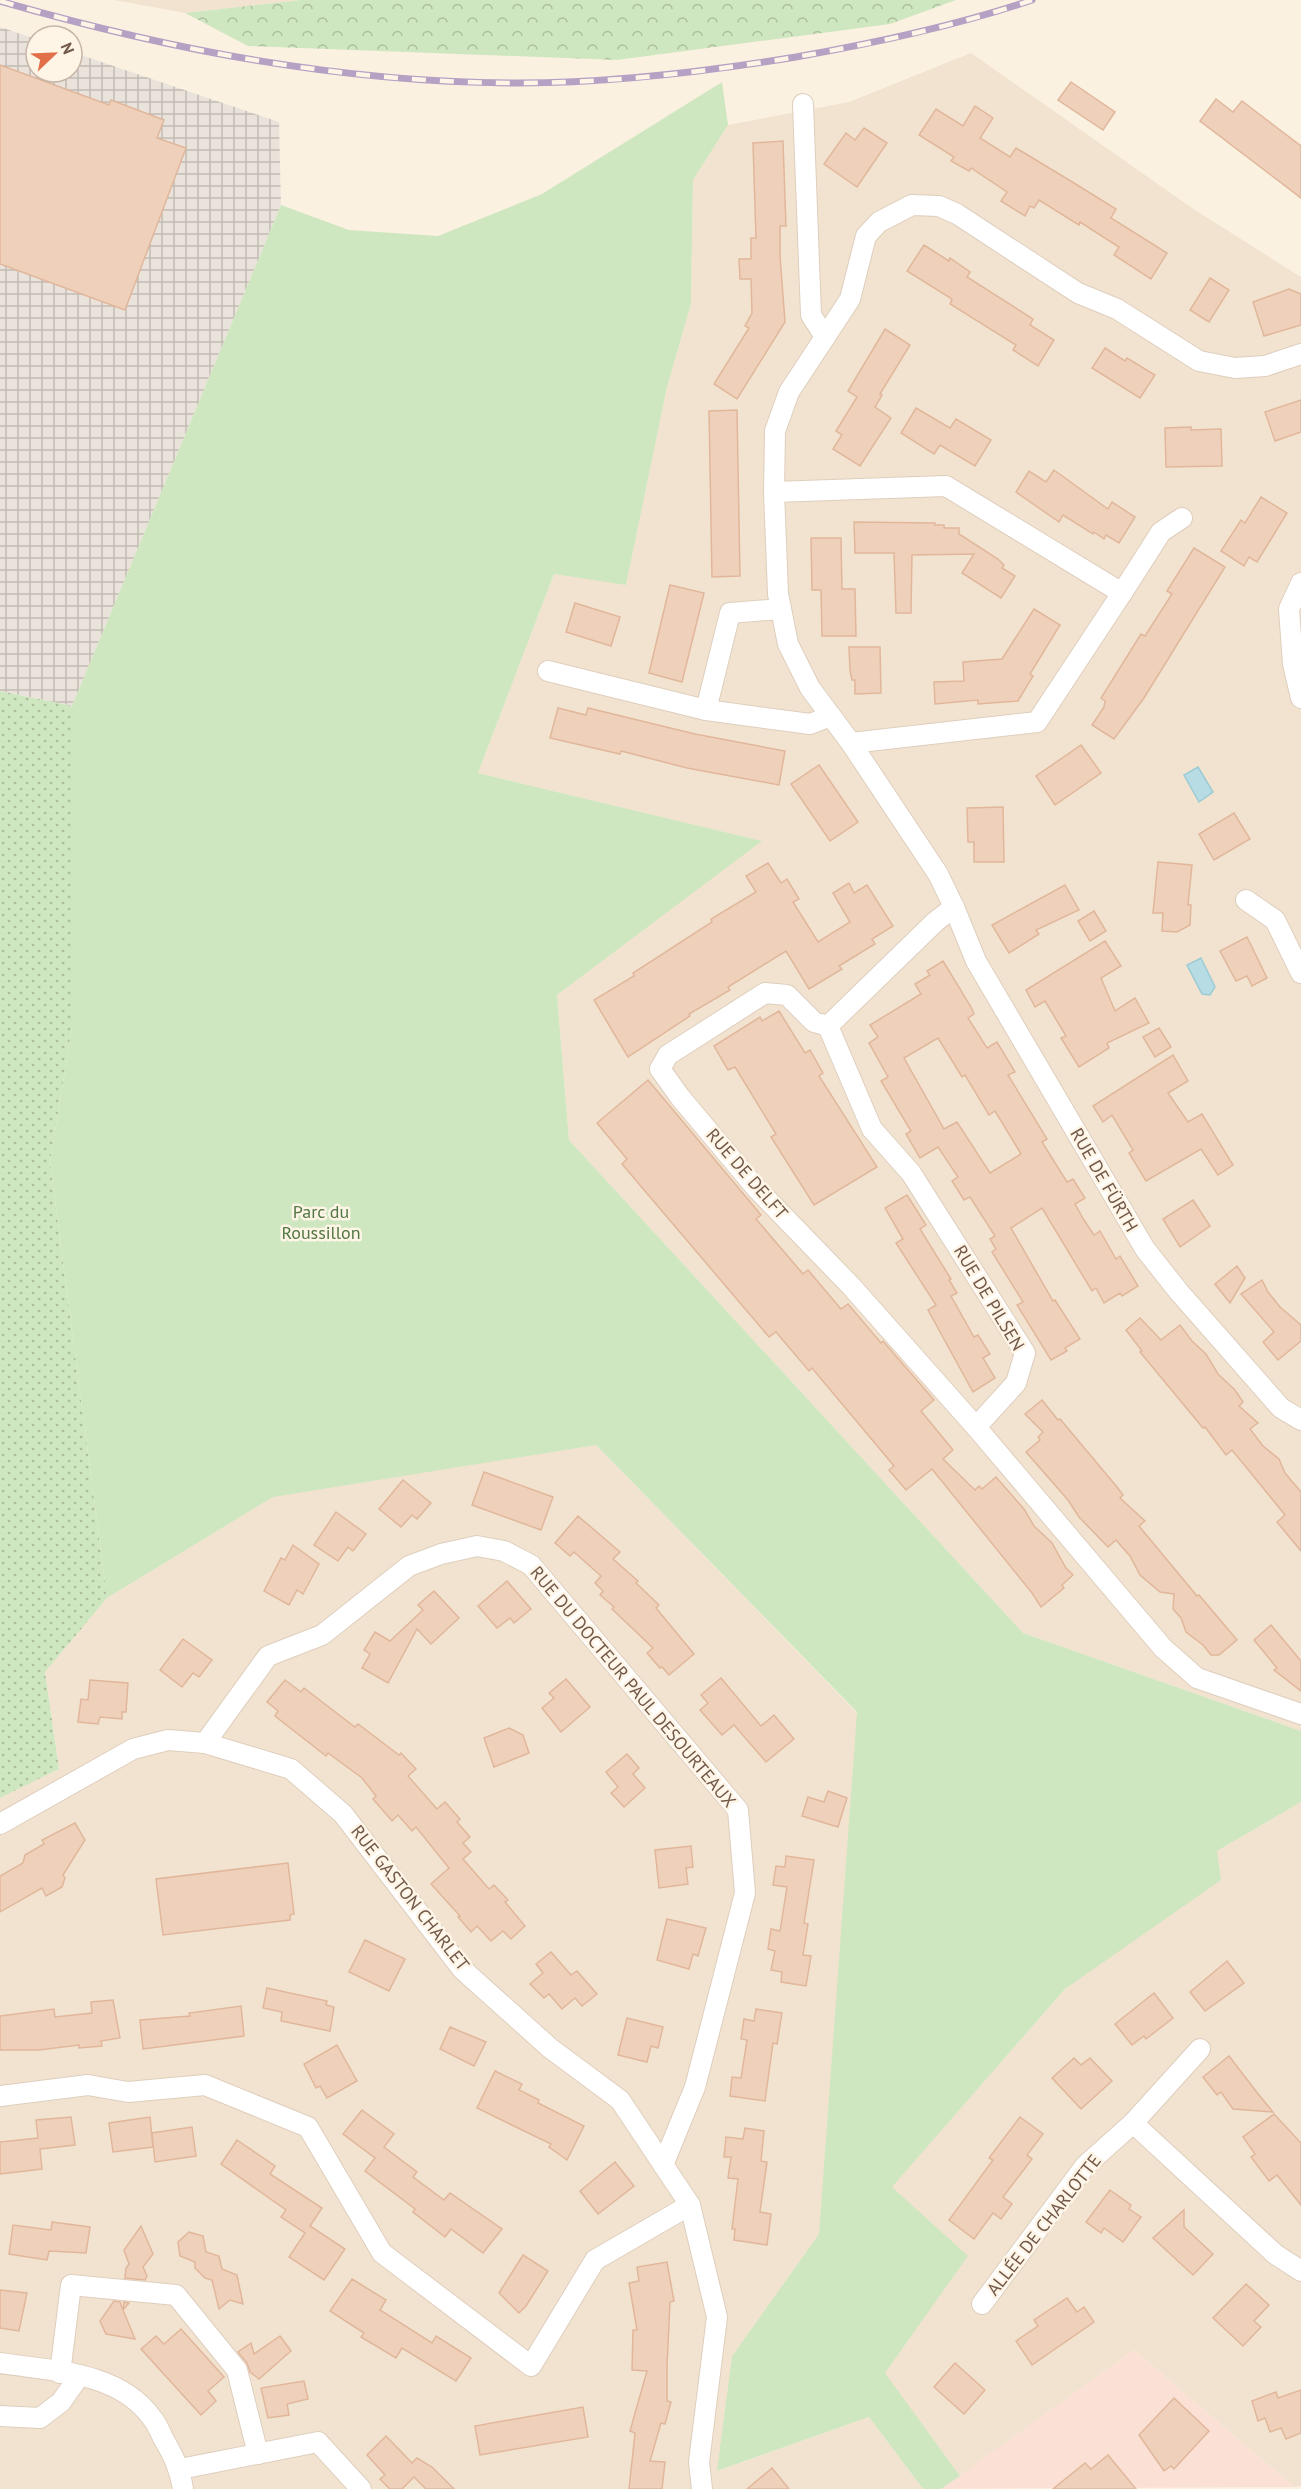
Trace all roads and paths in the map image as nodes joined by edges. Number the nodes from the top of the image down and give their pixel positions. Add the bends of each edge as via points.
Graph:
1 (803, 104) dead end
2 (825, 337) junction
3 (1301, 354) edge
4 (774, 492) junction
5 (1182, 518) dead end
6 (1301, 583) edge
7 (1122, 593) junction
8 (781, 609) junction
9 (548, 671) dead end
10 (1301, 698) edge
11 (706, 710) junction
12 (831, 716) junction
13 (851, 743) junction
14 (1246, 900) dead end
15 (954, 907) junction
16 (1301, 973) edge
17 (828, 1026) junction
18 (1301, 1420) edge
19 (976, 1428) junction
20 (1301, 1714) edge
21 (205, 1743) junction
22 (0, 1824) edge
23 (1200, 2049) dead end
24 (0, 2096) edge
25 (1133, 2123) junction
26 (663, 2165) junction
27 (690, 2205) junction
28 (1301, 2271) edge
29 (982, 2304) dead end
30 (0, 2363) edge
31 (70, 2374) junction
32 (0, 2416) edge
33 (258, 2454) junction
34 (180, 2469) junction
35 (183, 2489) edge
36 (361, 2489) edge
37 (702, 2489) edge

1 - 2 street via 811,315
2 - 3 street, RUE DE FÜRTH via 850,299 866,236 879,222 912,205 939,206 957,214 1078,293 1117,309 1199,361 1235,368 1265,366
2 - 4 street, RUE DE FÜRTH via 789,392 775,431
4 - 7 street via 946,486
4 - 8 street, RUE DE FÜRTH
5 - 7 street via 1161,532
6 - 10 street via 1289,609 1293,664
7 - 13 street via 1037,722
8 - 11 street via 730,613
8 - 12 street, RUE DE FÜRTH via 788,644 810,688
9 - 11 street
11 - 12 street via 810,724
12 - 13 street, RUE DE FÜRTH
13 - 15 street, RUE DE FÜRTH via 938,874
14 - 16 street via 1275,921
15 - 17 street
15 - 18 street, RUE DE FÜRTH via 976,961 1145,1250 1281,1408
17 - 19 street, RUE DE PILSEN via 872,1129 911,1173 1025,1353 1016,1383
17 - 19 street, RUE DE DELFT via 814,1022 787,995 765,993 668,1055 660,1069 757,1189 851,1286
19 - 20 street via 1163,1648 1197,1678
21 - 22 street, RUE GASTON CHARLET via 168,1740 133,1749
21 - 26 street, RUE GASTON CHARLET via 291,1769 343,1814 462,1969 550,2048 620,2100
21 - 26 street, RUE DU DOCTEUR PAUL DESOURTEAUX via 268,1656 322,1635 409,1566 477,1546 504,1551 531,1565 738,1810 745,1893 695,2087
23 - 25 street, ALLÉE DE CHARLOTTE
24 - 27 street via 88,2085 128,2092 205,2085 308,2127 382,2253 531,2366 595,2260
25 - 28 street via 1275,2254
25 - 29 street, ALLÉE DE CHARLOTTE via 1085,2166
26 - 27 street, RUE GASTON CHARLET
27 - 37 street, RUE GASTON CHARLET via 717,2317 699,2462
30 - 31 street
31 - 32 street via 61,2402 40,2418
31 - 33 street via 71,2285 176,2295 237,2370
31 - 34 street via 107,2383 132,2398 152,2417
33 - 34 street
33 - 36 street via 318,2442
34 - 35 street

